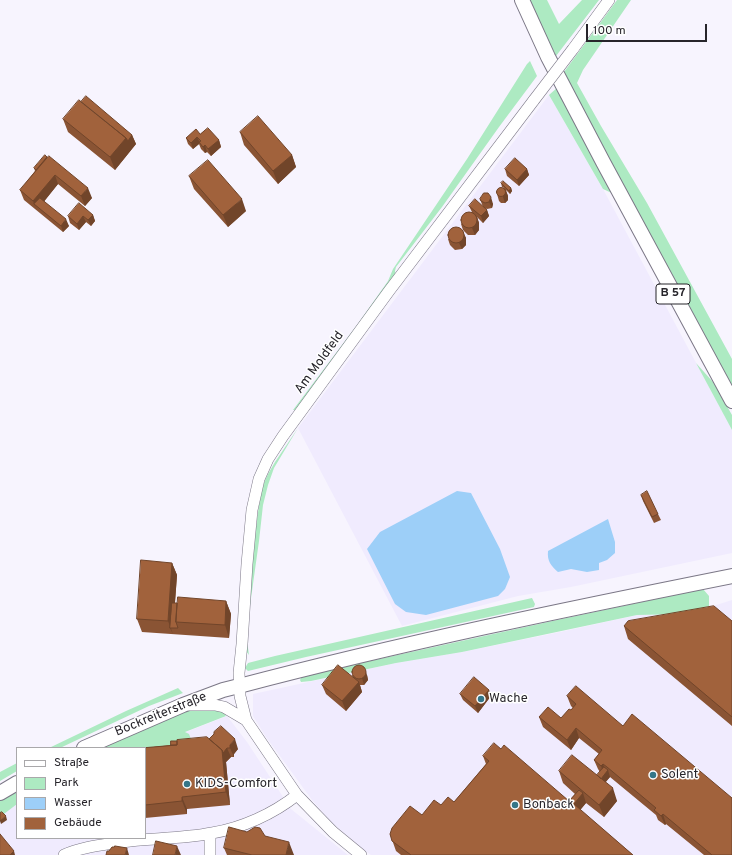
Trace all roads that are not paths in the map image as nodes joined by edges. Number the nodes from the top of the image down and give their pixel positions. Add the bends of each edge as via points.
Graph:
1 (522, 0) edge
2 (609, 0) edge
3 (732, 401) edge
4 (732, 576) edge
5 (238, 686) junction
6 (184, 705) junction
7 (246, 720) junction
8 (86, 747) edge
9 (16, 784) edge
10 (0, 794) edge
11 (297, 795) junction
12 (210, 834) junction
13 (64, 855) edge
14 (210, 855) edge
15 (361, 855) edge

1 - 3 main road, B 57 via 548,57
2 - 5 street, Am Moldfeld, bridge via 389,291 268,459 259,479 252,510
4 - 5 main road, Bockreiterstraße via 391,648
5 - 6 main road, Bockreiterstraße
5 - 7 street, Am Moldfeld
6 - 7 street via 224,707
6 - 8 main road, Bockreiterstraße
7 - 11 street
9 - 10 main road
11 - 12 street via 249,822
11 - 15 street via 333,832
12 - 13 street via 97,846
12 - 14 street

